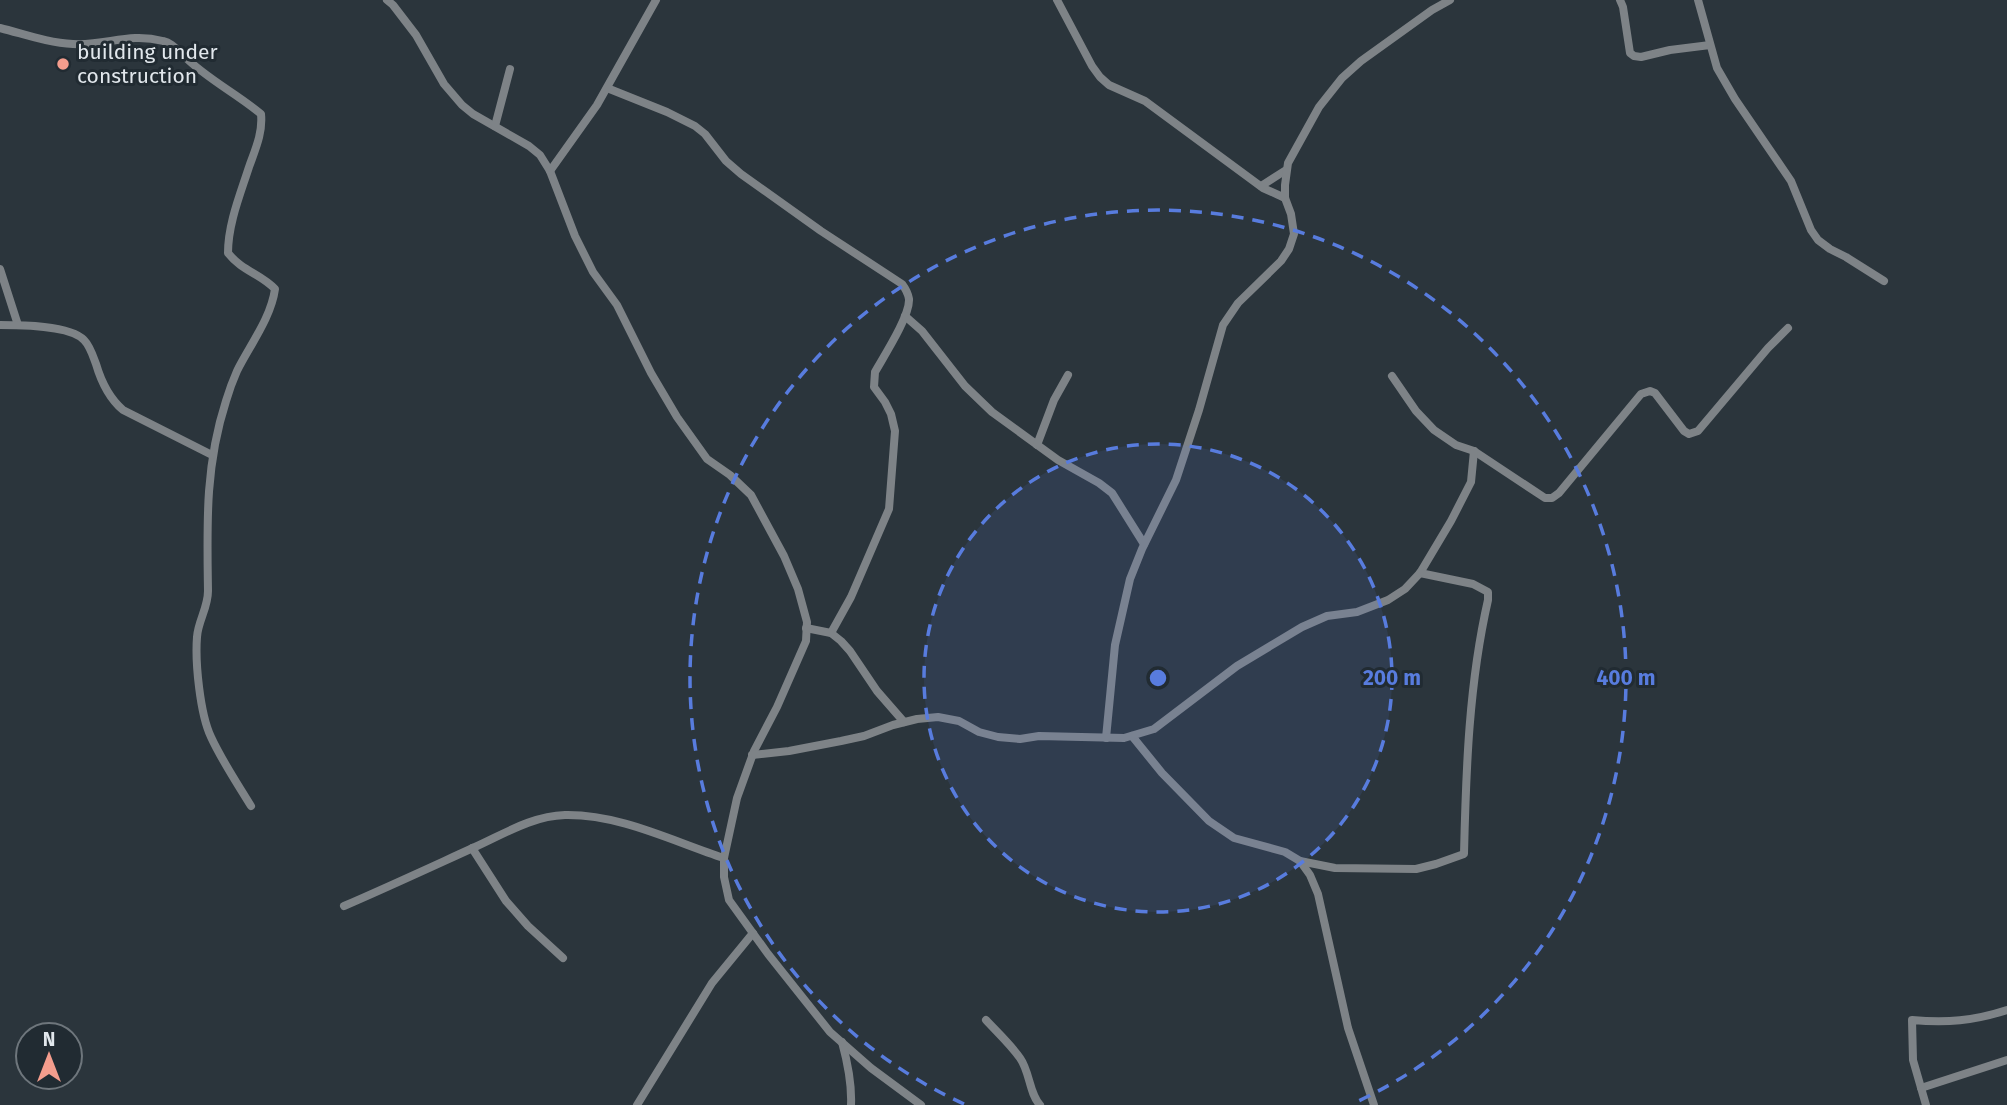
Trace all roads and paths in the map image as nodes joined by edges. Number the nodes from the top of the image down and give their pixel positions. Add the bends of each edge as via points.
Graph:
1 (387, 0) edge
2 (656, 0) edge
3 (1057, 0) edge
4 (1450, 0) edge
5 (1620, 0) edge
6 (1698, 0) edge
7 (0, 27) edge
8 (1710, 45) junction
9 (510, 69) dead end
10 (607, 88) junction
11 (495, 126) junction
12 (1286, 170) junction
13 (550, 171) junction
14 (1261, 186) junction
15 (1285, 198) junction
16 (0, 269) edge
17 (1884, 281) dead end
18 (905, 316) junction
19 (0, 325) edge
20 (18, 325) junction
21 (1788, 328) dead end
22 (1068, 375) dead end
23 (1392, 376) dead end
24 (1037, 445) junction
25 (1474, 451) junction
26 (212, 455) junction
27 (1144, 544) junction
28 (1420, 573) junction
29 (806, 628) junction
30 (831, 633) junction
31 (904, 722) junction
32 (1132, 736) junction
33 (1106, 738) junction
34 (752, 755) junction
35 (251, 806) dead end
36 (472, 848) junction
37 (724, 858) junction
38 (1300, 861) junction
39 (344, 906) dead end
40 (753, 933) junction
41 (563, 958) dead end
42 (2007, 1010) edge
43 (986, 1020) dead end
44 (842, 1042) junction
45 (2007, 1060) edge
46 (1921, 1088) junction
47 (637, 1105) edge
48 (851, 1105) edge
49 (921, 1105) edge
50 (1040, 1105) edge
51 (1374, 1105) edge
52 (1926, 1105) edge

1 - 11 street via 462,105
2 - 10 street
3 - 14 street via 1100,77 1145,101
4 - 12 street via 1342,78 1319,107
5 - 8 street via 1633,56
6 - 8 street
7 - 26 street via 72,44 103,44 141,36 166,42 261,114 259,139 232,223 228,253 237,264 269,282 274,297 236,374
8 - 17 street via 1717,68 1791,181 1818,240
9 - 11 street
10 - 13 street
10 - 18 street via 695,126 741,174 901,284 909,300
11 - 13 street via 540,155
12 - 14 street
12 - 15 street
13 - 29 street via 593,272 617,305 677,417 707,458 751,495 798,589
14 - 15 street
15 - 27 street via 1294,234 1289,249 1223,325 1176,480
16 - 20 street
18 - 24 street via 965,386
18 - 30 street via 873,379 895,431 889,509
19 - 20 street
20 - 26 street via 76,334 89,346 99,376 116,404
21 - 25 street via 1698,431 1684,431 1655,393 1640,394 1552,498 1545,498
22 - 24 street
23 - 25 street via 1434,430
24 - 27 street via 1112,492
25 - 28 street via 1471,482
26 - 35 street via 206,517 208,602 197,629 196,662 210,735
27 - 33 street via 1130,579 1115,645
28 - 32 street via 1388,600 1301,627 1237,666 1154,729
28 - 38 street via 1473,584 1488,592 1470,719 1464,854 1416,869 1335,868
29 - 30 street
29 - 34 street via 806,641
30 - 31 street
31 - 33 street via 938,717 979,732 1020,739
31 - 34 street via 841,741
32 - 33 street
32 - 38 street via 1209,821 1234,838 1285,852
34 - 37 street
36 - 37 street via 538,819 564,815 632,825
36 - 39 street
36 - 41 street via 506,901
37 - 40 street via 729,900
38 - 51 street via 1318,894 1348,1028
40 - 44 street
40 - 47 street via 712,983
42 - 46 street via 1969,1021 1912,1020 1913,1060
43 - 50 street via 1021,1059
44 - 48 street
44 - 49 street
45 - 46 street
46 - 52 street

